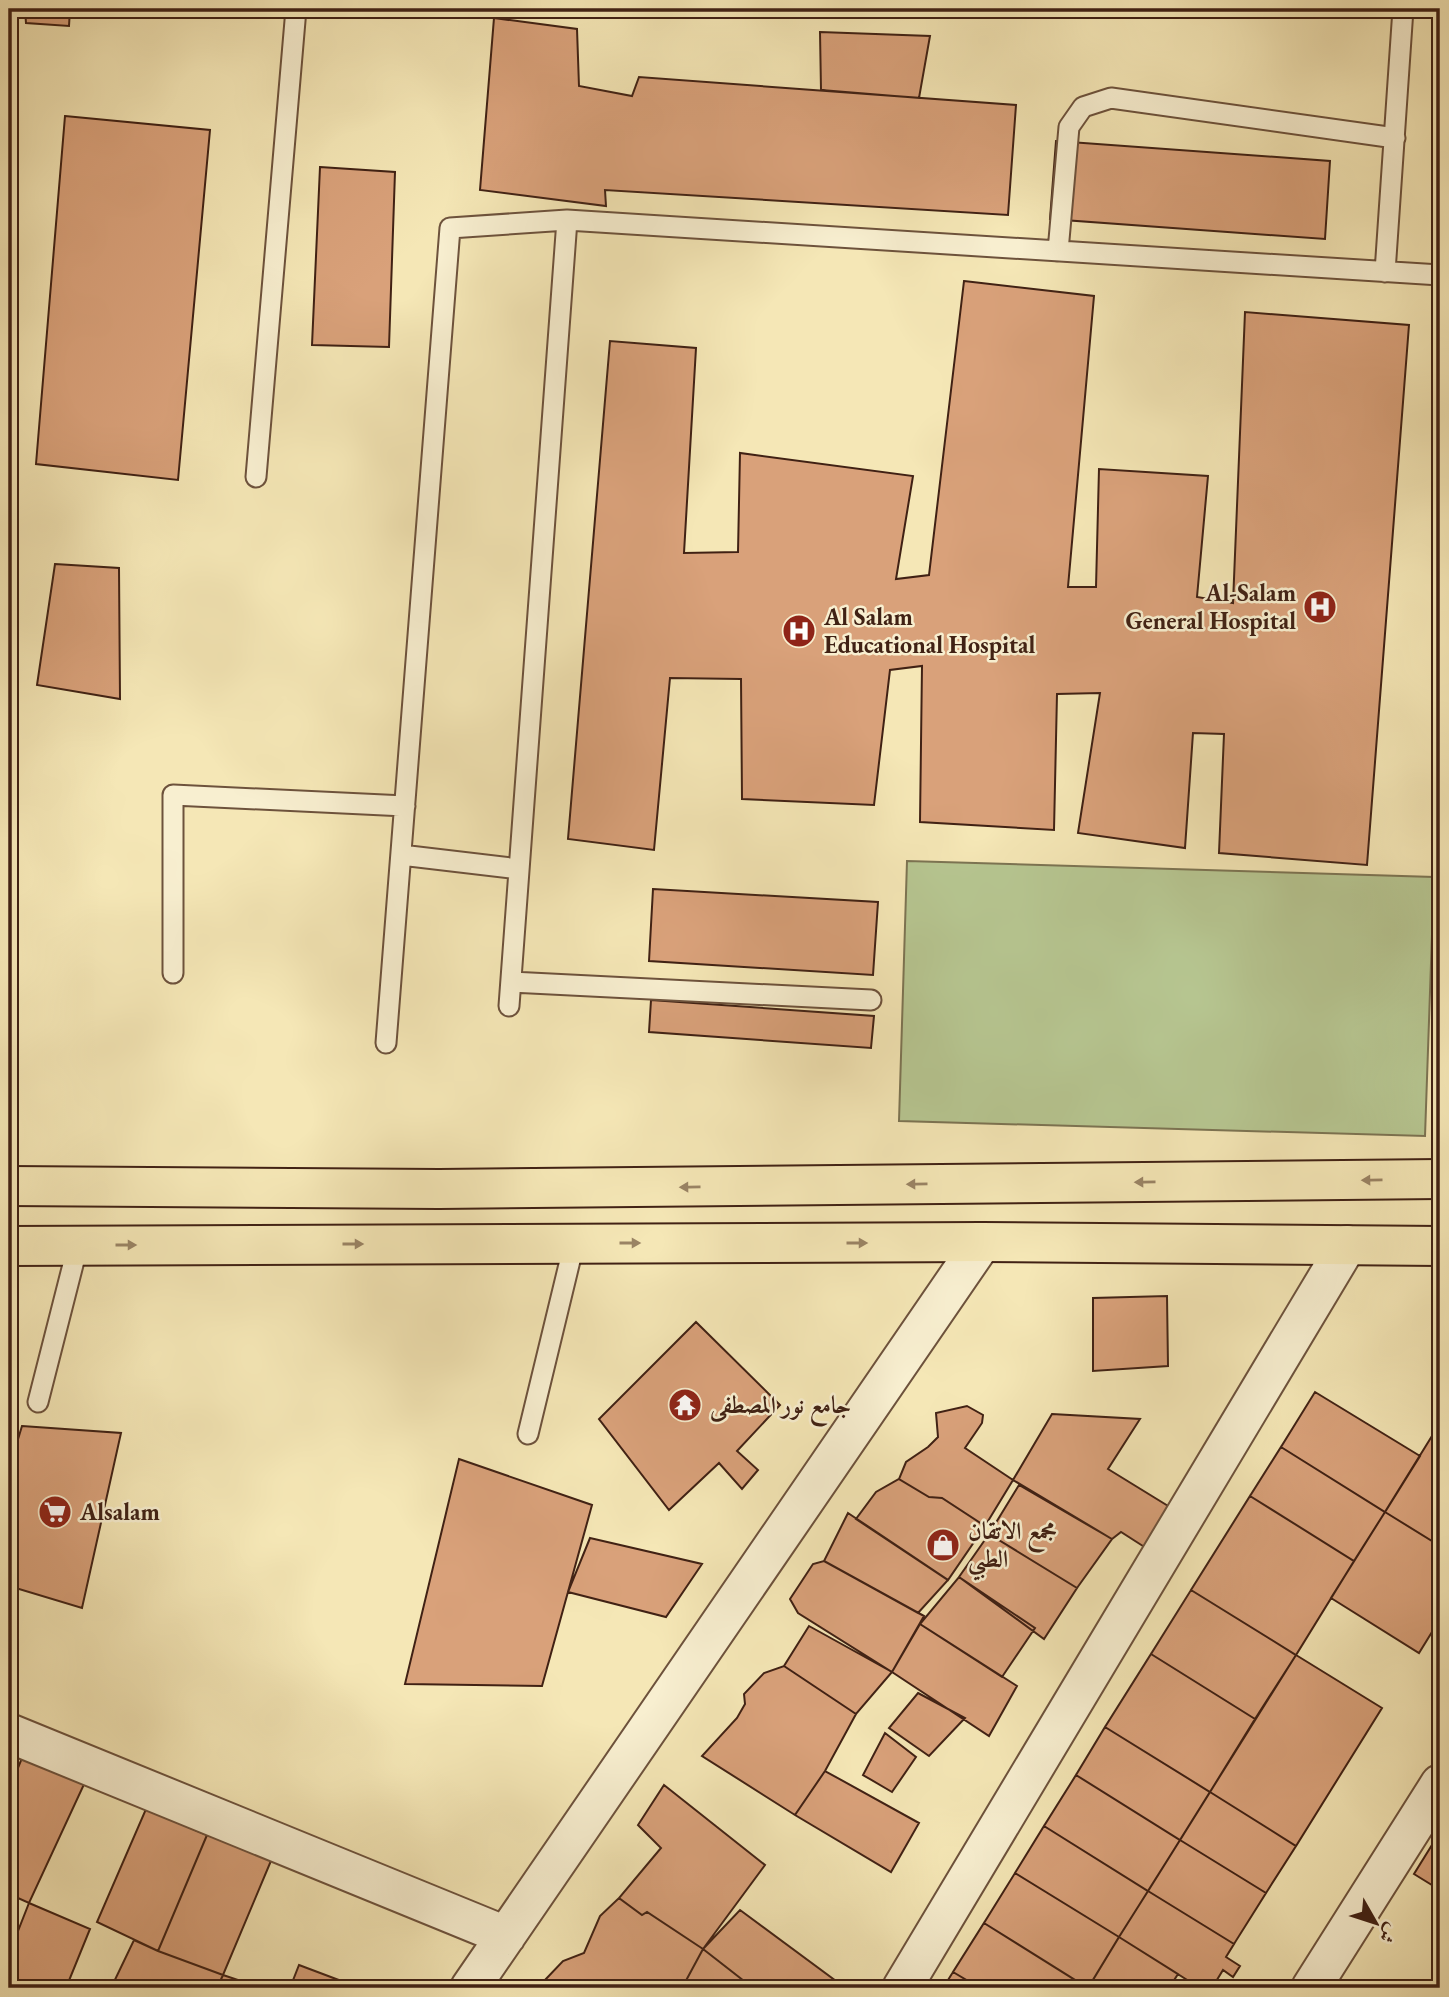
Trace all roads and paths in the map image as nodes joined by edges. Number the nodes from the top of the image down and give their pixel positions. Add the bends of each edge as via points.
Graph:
1 (296, 9) edge
2 (1403, 9) edge
3 (1395, 138) junction
4 (567, 220) junction
5 (1058, 251) junction
6 (1385, 272) junction
7 (1440, 275) edge
8 (256, 477) dead end
9 (405, 806) junction
10 (401, 855) junction
11 (519, 869) junction
12 (173, 973) dead end
13 (511, 982) junction
14 (871, 1000) dead end
15 (509, 1006) dead end
16 (386, 1043) dead end
17 (1440, 1179) edge
18 (9, 1186) edge
19 (982, 1242) junction
20 (574, 1244) junction
21 (78, 1245) junction
22 (1347, 1245) junction
23 (9, 1246) edge
24 (1440, 1246) edge
25 (38, 1402) dead end
26 (528, 1434) dead end
27 (9, 1733) edge
28 (1440, 1784) edge
29 (506, 1936) junction
30 (470, 1988) edge
31 (902, 1988) edge
32 (1311, 1988) edge

1 - 8 lane
2 - 3 lane
3 - 5 lane via 1111,98 1083,107 1069,127
3 - 6 lane
4 - 5 lane
4 - 9 lane via 450,228
4 - 11 lane
5 - 6 lane
6 - 7 lane
9 - 10 lane
9 - 12 lane via 173,795
10 - 11 lane
10 - 16 lane
11 - 13 lane
13 - 14 lane
13 - 15 lane
17 -> 18 main road via 453,1189
20 -> 19 main road
19 - 22 main road
19 - 29 street
21 -> 20 main road
20 - 26 lane
21 - 23 main road
21 - 25 lane
22 - 24 main road
22 - 31 street
27 - 29 street
28 - 32 street
29 - 30 street

